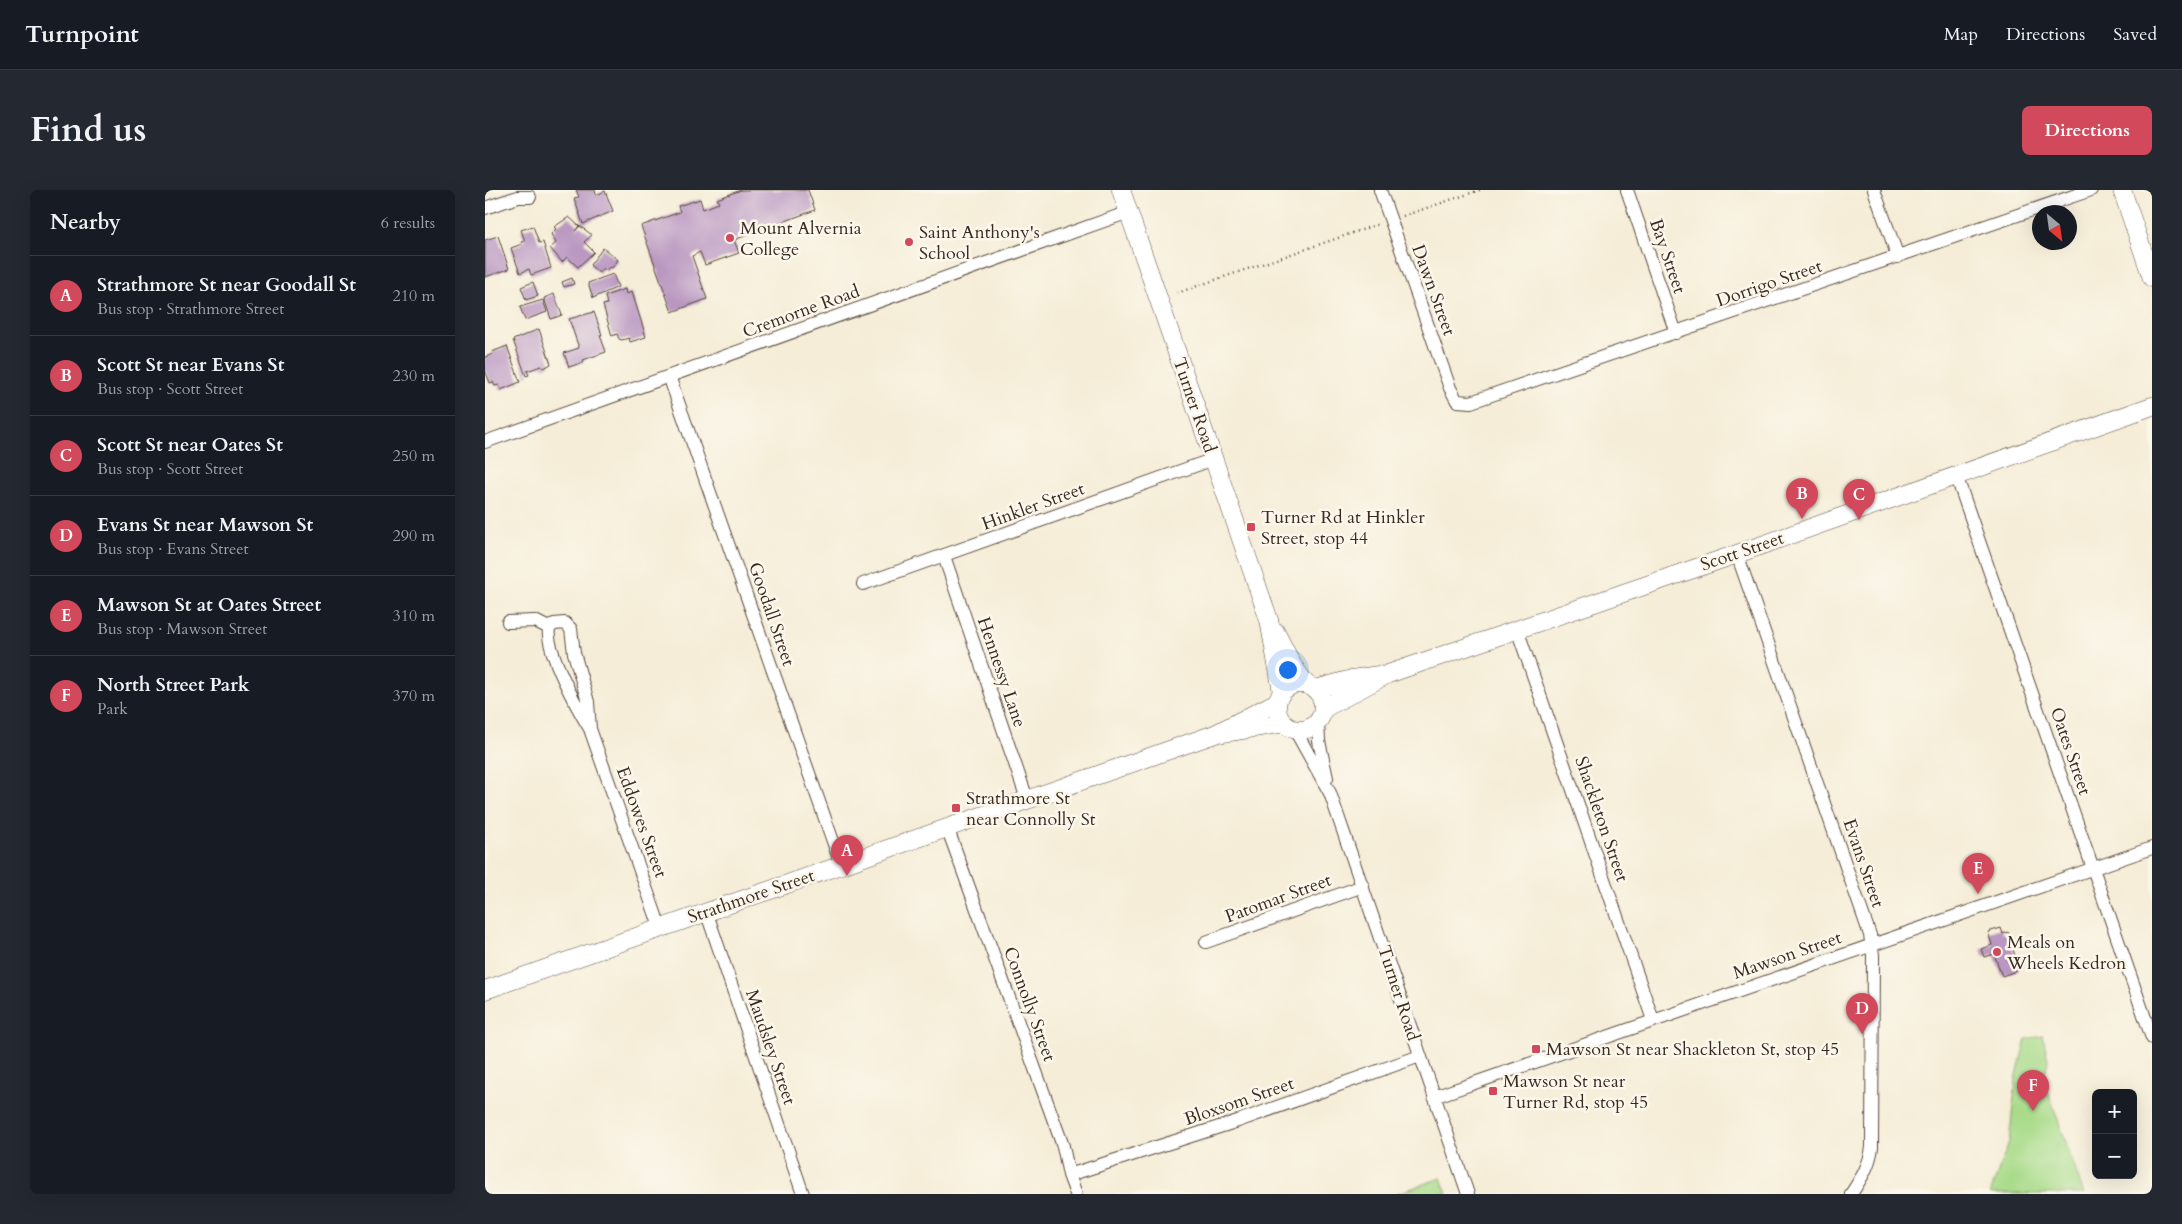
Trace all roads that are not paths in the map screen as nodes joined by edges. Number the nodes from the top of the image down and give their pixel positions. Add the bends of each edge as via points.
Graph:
1 (1121, 190) edge
2 (1380, 190) edge
3 (1627, 190) edge
4 (1873, 190) edge
5 (2091, 190) edge
6 (2122, 190) edge
7 (530, 197) dead end
8 (485, 208) edge
9 (1129, 212) junction
10 (1897, 257) junction
11 (2152, 278) edge
12 (1677, 333) junction
13 (669, 376) junction
14 (1457, 401) joint
15 (2152, 406) edge
16 (485, 442) edge
17 (1214, 459) junction
18 (1957, 475) junction
19 (1737, 554) junction
20 (944, 556) junction
21 (863, 584) dead end
22 (1269, 620) junction
23 (508, 622) dead end
24 (549, 628) junction
25 (1517, 629) junction
26 (1388, 674) junction
27 (1311, 687) junction
28 (1280, 697) junction
29 (1321, 715) junction
30 (1290, 727) junction
31 (590, 729) junction
32 (1215, 734) junction
33 (1329, 793) junction
34 (1027, 799) junction
35 (947, 827) junction
36 (2152, 848) edge
37 (841, 864) junction
38 (2094, 868) junction
39 (1363, 886) junction
40 (706, 912) junction
41 (661, 927) junction
42 (1206, 942) dead end
43 (1872, 945) junction
44 (485, 990) edge
45 (1653, 1020) junction
46 (2152, 1038) edge
47 (1420, 1056) junction
48 (1434, 1097) junction
49 (1069, 1175) junction
50 (803, 1194) edge
51 (1076, 1194) edge
52 (1468, 1194) edge
53 (1851, 1194) edge

1 - 9 street, Turner Road
2 - 14 street, Dawn Street
3 - 12 street, Bay Street
4 - 10 street
5 - 10 street, Dorrigo Street
6 - 11 street
7 - 8 street via 517,197
9 - 13 street, Cremorne Road
9 - 17 street, Turner Road
10 - 12 street, Dorrigo Street
12 - 14 street, Dorrigo Street via 1471,402
13 - 16 street, Cremorne Road
13 - 37 street, Goodall Street
15 - 18 street, Scott Street
17 - 20 street, Hinkler Street
17 - 22 street, Turner Road
18 - 19 street, Scott Street
18 - 38 street, Oates Street
19 - 25 street, Scott Street
19 - 43 street, Evans Street
20 - 21 street, Hinkler Street
20 - 34 street, Hennessy Lane
22 - 27 street, Turner Road via 1293,666
22 - 28 street, Turner Road
23 - 24 street, Eddowes Street via 535,621
24 - 31 street, Eddowes Street via 550,642 567,688
24 - 31 street, Eddowes Street via 560,622 571,628 574,653 588,702
25 - 26 street, Scott Street
25 - 45 street, Shackleton Street
26 - 27 street, Scott Street
26 - 29 street, Scott Street
27 - 28 street via 1293,685
27 - 29 street, Turner Road via 1320,695
28 - 30 street, Turner Road via 1277,710
28 - 32 street, Strathmore Street
29 - 30 street via 1308,729
29 - 33 street, Turner Road via 1319,741
30 - 32 street, Strathmore Street via 1266,725
30 - 33 street, Turner Road
31 - 41 street, Eddowes Street
32 - 34 street, Strathmore Street
33 - 39 street, Turner Road
34 - 35 street, Strathmore Street
35 - 37 street, Strathmore Street
35 - 49 street, Connolly Street via 1063,1146
36 - 38 street, Mawson Street
37 - 40 street, Strathmore Street
38 - 43 street, Mawson Street
38 - 46 street, Oates Street
39 - 42 street, Patomar Street
39 - 47 street, Turner Road
40 - 41 street, Strathmore Street
40 - 50 street, Maudsley Street
41 - 44 street, Strathmore Street
43 - 45 street, Mawson Street
43 - 53 street, Evans Street via 1871,1159
45 - 48 street, Mawson Street
47 - 48 street, Turner Road
47 - 49 street, Bloxsom Street via 1238,1121
48 - 52 street, Turner Road
49 - 51 street, Connolly Street

